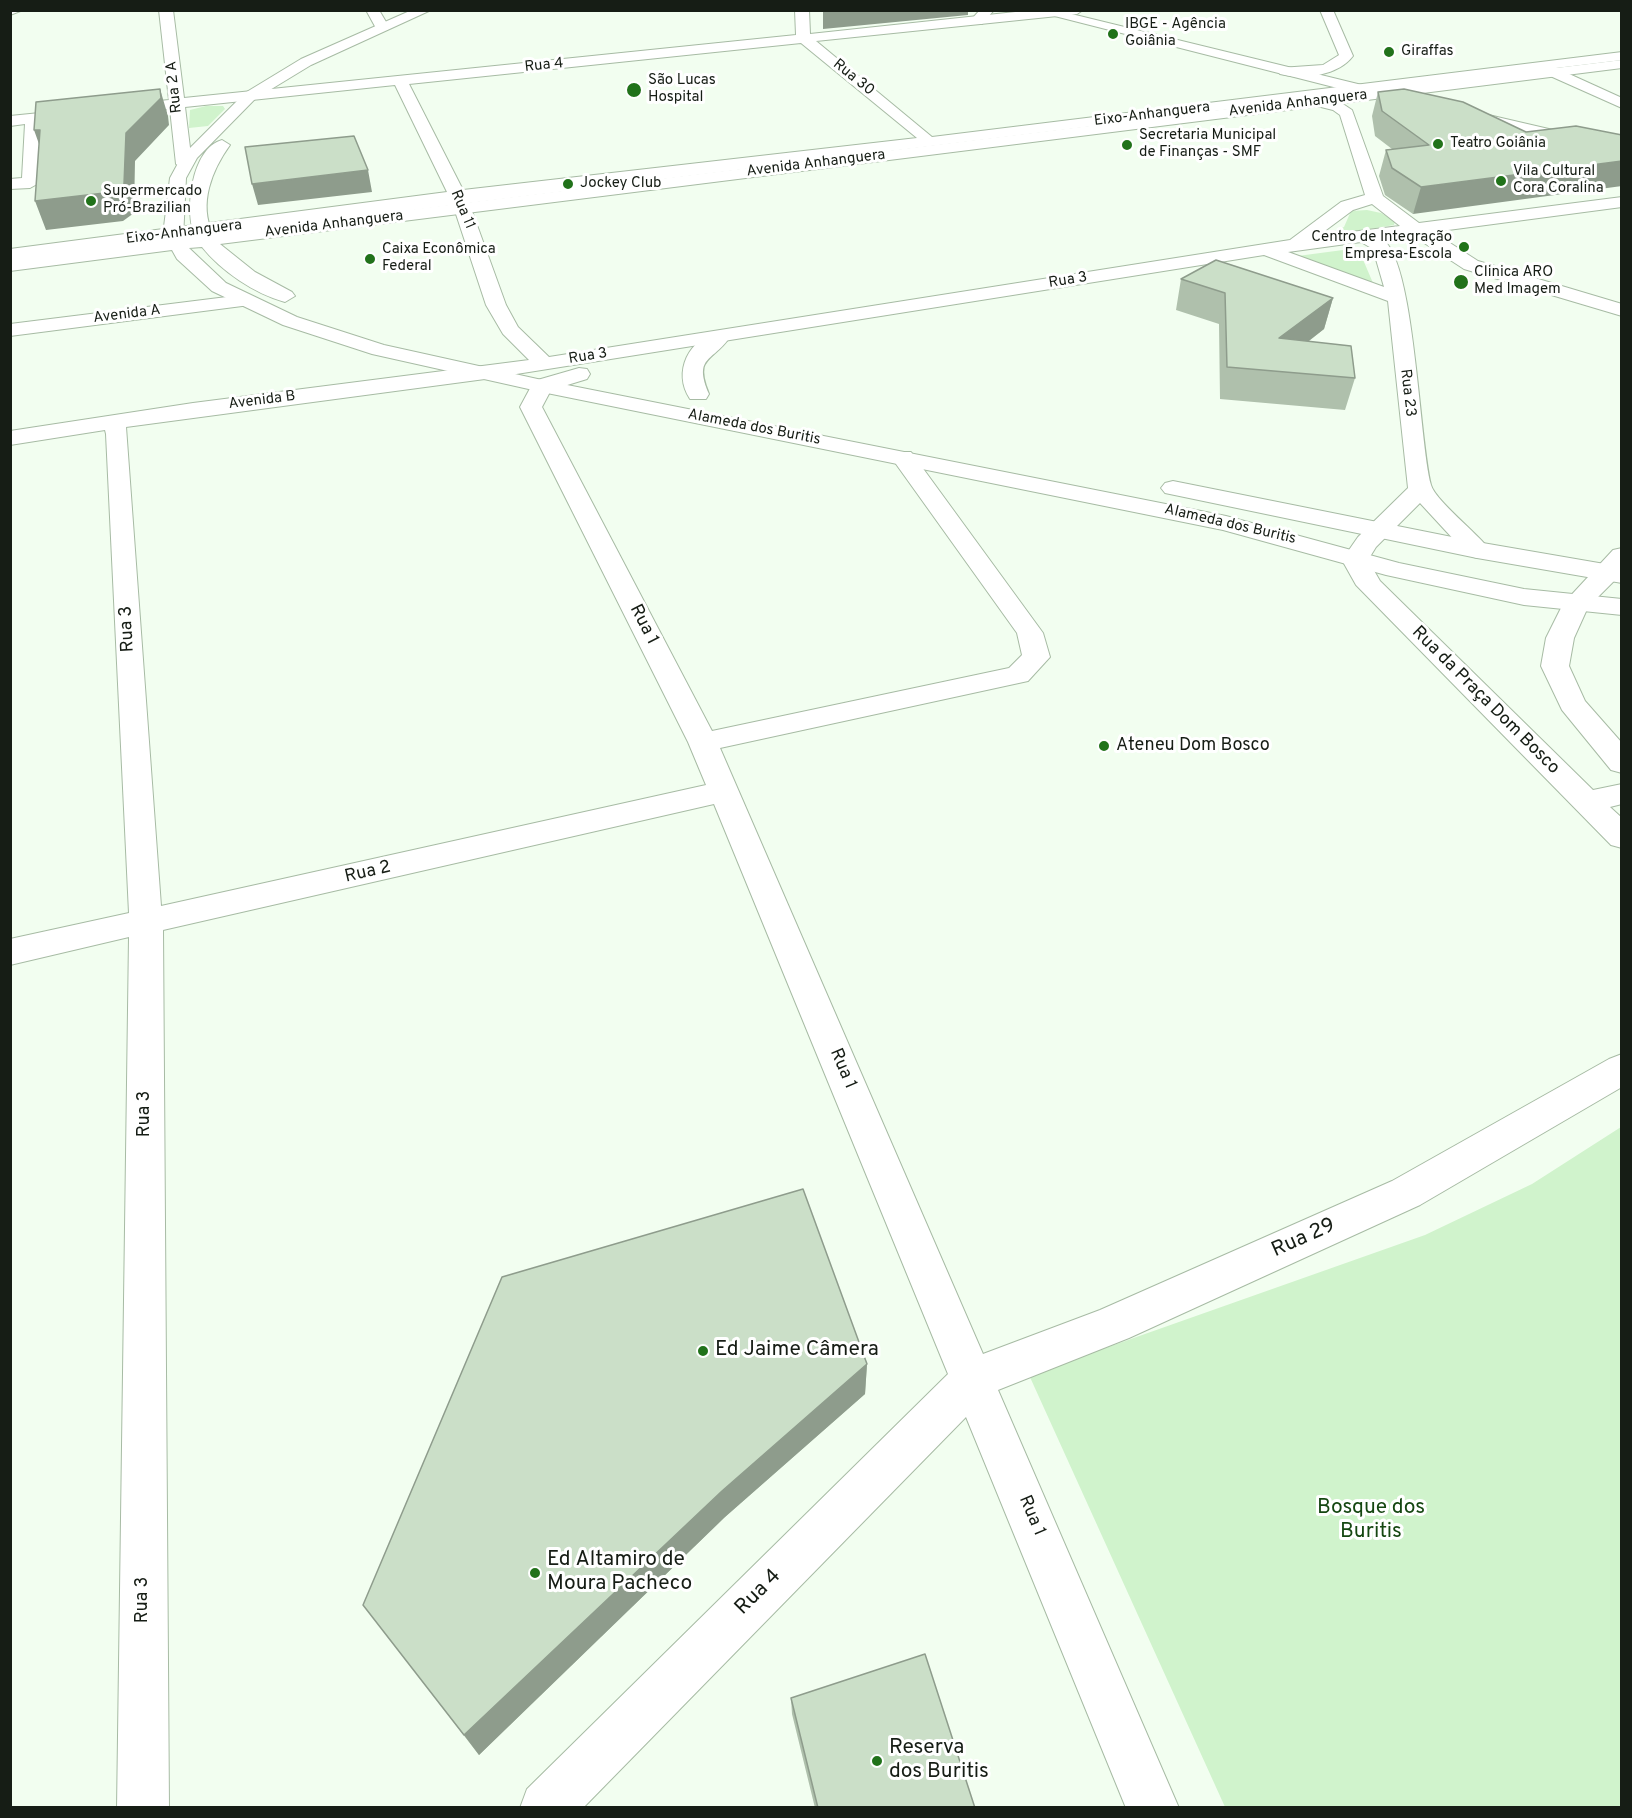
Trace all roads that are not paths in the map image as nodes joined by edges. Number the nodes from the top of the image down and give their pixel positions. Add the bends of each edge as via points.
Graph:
1 (17, 10) edge
2 (166, 10) edge
3 (372, 10) edge
4 (802, 10) edge
5 (988, 10) edge
6 (1077, 10) edge
7 (1326, 10) edge
8 (10, 11) edge
9 (1103, 11) edge
10 (431, 12) edge
11 (1043, 12) edge
12 (977, 21) junction
13 (1105, 26) junction
14 (382, 27) junction
15 (803, 38) junction
16 (1622, 50) edge
17 (1622, 56) edge
18 (1622, 64) edge
19 (1285, 70) junction
20 (1553, 72) junction
21 (401, 82) junction
22 (1360, 89) junction
23 (278, 93) junction
24 (1330, 93) junction
25 (1378, 94) junction
26 (250, 96) junction
27 (1622, 104) edge
28 (177, 105) junction
29 (1424, 105) edge
30 (1447, 110) edge
31 (33, 118) junction
32 (10, 121) edge
33 (924, 136) junction
34 (1622, 152) edge
35 (184, 164) junction
36 (10, 184) edge
37 (1375, 198) junction
38 (458, 200) junction
39 (1622, 201) edge
40 (1414, 228) junction
41 (203, 232) junction
42 (1363, 235) junction
43 (173, 236) junction
44 (1294, 245) junction
45 (10, 248) edge
46 (1265, 250) junction
47 (10, 255) edge
48 (10, 265) edge
49 (1397, 298) junction
50 (243, 301) junction
51 (1622, 310) edge
52 (363, 324) dead end
53 (10, 330) edge
54 (720, 337) junction
55 (486, 363) junction
56 (534, 373) junction
57 (598, 374) dead end
58 (722, 398) dead end
59 (114, 423) junction
60 (10, 438) edge
61 (903, 457) junction
62 (1156, 485) dead end
63 (1420, 489) junction
64 (1380, 530) junction
65 (1478, 550) junction
66 (1354, 560) junction
67 (1617, 568) edge
68 (1576, 604) junction
69 (1622, 607) edge
70 (703, 742) junction
71 (1622, 763) edge
72 (724, 791) junction
73 (1622, 794) edge
74 (1586, 802) junction
75 (1622, 837) edge
76 (146, 924) junction
77 (10, 952) edge
78 (1622, 1069) edge
79 (973, 1379) junction
80 (143, 1808) edge
81 (546, 1808) edge
82 (1153, 1808) edge

1 - 8 street
2 - 28 street, Rua 2 A
3 - 14 street
4 - 15 street
5 - 12 street
6 - 11 street, Rua 4
7 - 19 street via 1346,56 1340,64 1324,70
9 - 13 street via 1100,16
10 - 14 street
10 - 23 street via 301,75
11 - 12 street, Rua 4
11 - 13 street
12 - 15 street, Rua 4
13 - 19 street
14 - 26 street via 306,62
15 - 21 street, Rua 4
15 - 33 street, Rua 30
16 - 24 street, Avenida Anhanguera
17 - 22 street, Eixo-Anhanguera
18 - 20 street, Avenida Anhanguera
19 - 24 street
20 - 25 street, Avenida Anhanguera
20 - 27 street
21 - 23 street, Rua 4
21 - 38 street, Rua 11
22 - 24 street, Eixo-Anhanguera
22 - 25 street
23 - 26 street, Rua 4
23 - 41 street via 254,111 208,162 201,179
24 - 25 street, Avenida Anhanguera
24 - 33 street, Avenida Anhanguera
24 - 37 street via 1347,113
24 - 38 street, Avenida Anhanguera
24 - 38 street, Eixo-Anhanguera
25 - 29 street
26 - 28 street, Rua 4
26 - 35 street
28 - 31 street, Rua 4
28 - 35 street, Rua 2 A
30 - 34 street
31 - 32 street, Rua 4
31 - 36 street via 30,183
33 - 38 street, Avenida Anhanguera
35 - 43 street via 177,183
37 - 40 street
37 - 44 street via 1347,206
38 - 41 street, Avenida Anhanguera
38 - 41 street, Eixo-Anhanguera
38 - 56 street, Rua 11 via 496,305
39 - 40 street, Rua 3
40 - 42 street, Rua 3
40 - 51 street via 1470,266
41 - 43 street, Avenida Anhanguera
41 - 52 street via 248,278 304,304
42 - 44 street, Rua 3
42 - 49 street, Rua 23 via 1381,246
43 - 45 street, Avenida Anhanguera
43 - 47 street, Eixo-Anhanguera
43 - 48 street, Avenida Anhanguera
43 - 50 street, Alameda dos Buritis via 201,273
44 - 46 street, Rua 3
46 - 49 street
46 - 54 street, Rua 3
49 - 63 street, Rua 23
50 - 53 street, Avenida A
50 - 55 street, Alameda dos Buritis via 312,330 379,350
54 - 56 street, Rua 3
54 - 58 street, Alameda dos Buritis via 695,357 687,391
55 - 56 street, Alameda dos Buritis
55 - 56 street, Avenida B
55 - 59 street, Avenida B
56 - 57 street
56 - 61 street, Alameda dos Buritis
56 - 70 street, Rua 1 via 531,407
59 - 60 street, Avenida B
59 - 76 street, Rua 3
61 - 66 street, Alameda dos Buritis via 1254,529
61 - 70 street via 1030,633 1036,657 1018,675
62 - 64 street, Alameda dos Buritis
63 - 64 street
63 - 65 street
64 - 65 street, Alameda dos Buritis
64 - 66 street
65 - 67 street, Alameda dos Buritis
66 - 68 street, Alameda dos Buritis via 1524,597
66 - 74 street, Rua da Praça Dom Bosco via 1369,585
67 - 68 street, Alameda dos Buritis
68 - 69 street, Alameda dos Buritis
68 - 71 street via 1560,638 1555,666 1572,704
70 - 72 street, Rua 1
72 - 76 street, Rua 2
72 - 79 street, Rua 1
73 - 74 street
74 - 75 street, Rua da Praça Dom Bosco
76 - 77 street, Rua 2
76 - 80 street, Rua 3
78 - 79 street, Rua 29 via 1406,1193 1114,1324
79 - 81 street, Rua 4
79 - 82 street, Rua 1

